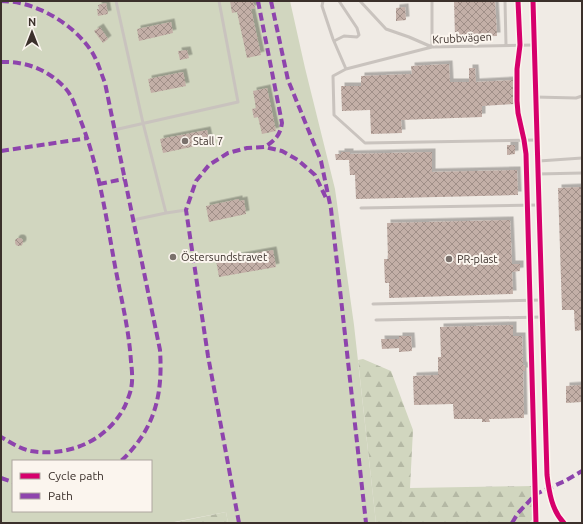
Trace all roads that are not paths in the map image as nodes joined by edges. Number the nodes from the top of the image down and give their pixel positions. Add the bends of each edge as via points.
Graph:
1 (116, 1) edge
2 (219, 1) edge
3 (323, 1) edge
4 (339, 1) edge
5 (360, 1) edge
6 (432, 1) edge
7 (505, 1) edge
8 (533, 1) edge
9 (334, 41) junction
10 (506, 45) junction
11 (534, 45) junction
12 (432, 47) junction
13 (346, 69) junction
14 (582, 96) edge
15 (535, 98) junction
16 (143, 123) junction
17 (114, 130) dead end
18 (536, 140) junction
19 (582, 158) edge
20 (537, 161) junction
21 (582, 173) edge
22 (537, 174) junction
23 (538, 205) junction
24 (361, 208) dead end
25 (186, 210) dead end
26 (166, 213) junction
27 (133, 220) dead end
28 (542, 300) junction
29 (373, 304) dead end
30 (542, 317) junction
31 (376, 320) dead end
32 (564, 523) edge

1 - 16 lane
2 - 16 lane via 238,102
3 - 9 lane via 322,6
4 - 9 lane via 359,35 344,36
5 - 12 lane via 386,29
6 - 12 lane
7 - 10 lane
8 - 11 street
9 - 13 lane
10 - 11 lane, Krubbvägen
10 - 12 lane, Krubbvägen
11 - 15 street
12 - 13 lane, Krubbvägen
13 - 18 lane via 333,76 334,115 366,143
14 - 15 lane
15 - 18 street
16 - 17 lane
16 - 26 lane
18 - 20 street
19 - 20 lane
20 - 22 street
21 - 22 lane
22 - 23 street
23 - 24 lane
23 - 28 street
25 - 26 lane
26 - 27 lane
28 - 29 lane
28 - 30 street
30 - 31 lane
30 - 32 street via 548,489 552,504

